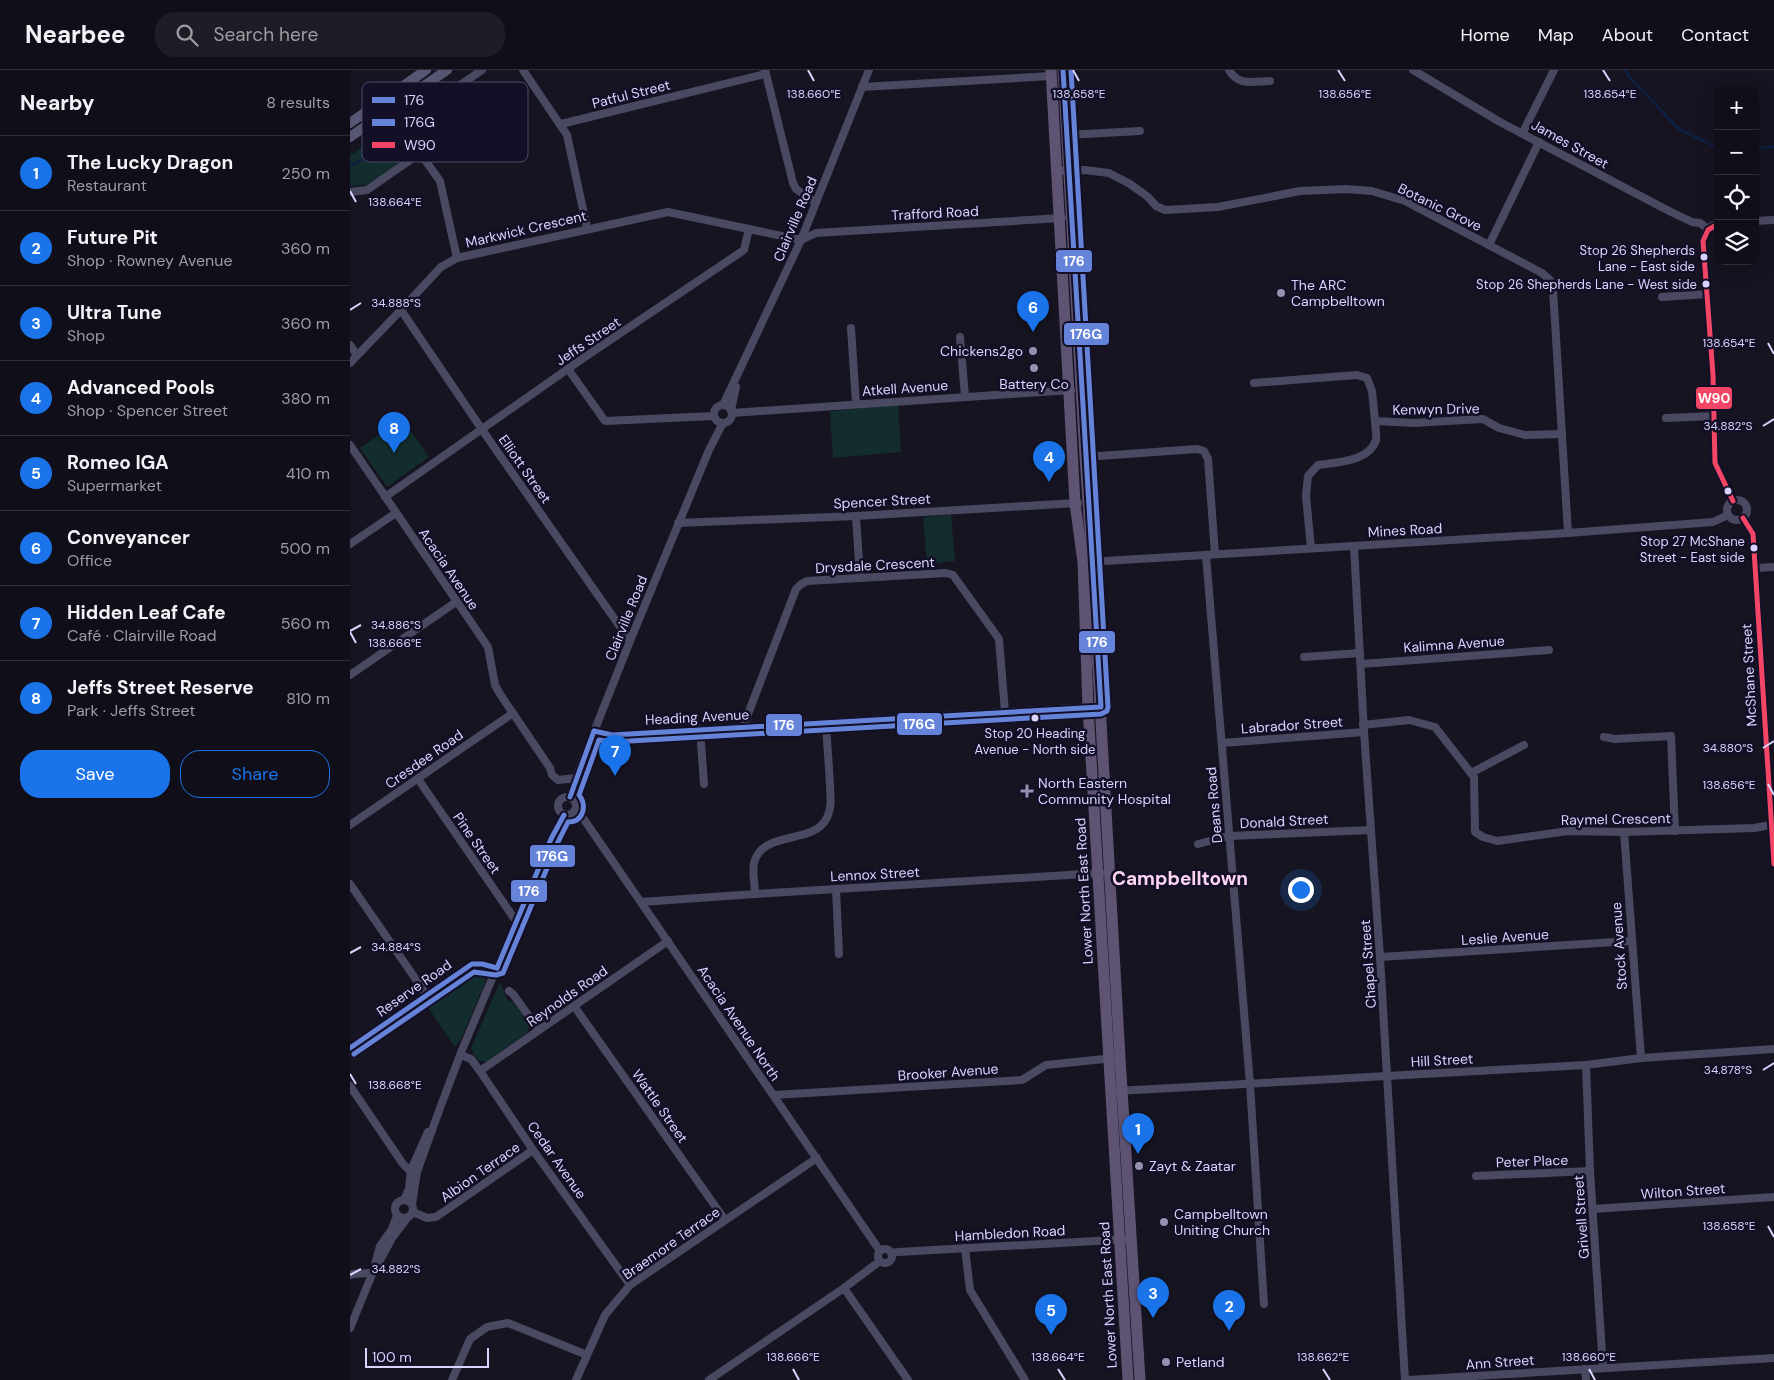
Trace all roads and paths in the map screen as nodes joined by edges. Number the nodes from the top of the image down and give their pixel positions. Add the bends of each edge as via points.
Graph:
1 (426, 70) edge
2 (446, 70) edge
3 (482, 70) edge
4 (523, 70) edge
5 (869, 70) edge
6 (1063, 70) edge
7 (1229, 70) edge
8 (1413, 70) edge
9 (1554, 70) edge
10 (765, 72) edge
11 (1051, 73) edge
12 (1270, 81) dead end
13 (409, 82) edge
14 (429, 82) edge
15 (465, 82) edge
16 (862, 87) junction
17 (362, 115) edge
18 (350, 123) edge
19 (561, 124) junction
20 (362, 129) edge
21 (1140, 131) dead end
22 (1523, 132) junction
23 (1067, 135) junction
24 (350, 137) edge
25 (1539, 142) junction
26 (407, 162) edge
27 (426, 162) edge
28 (1069, 170) junction
29 (1056, 171) junction
30 (350, 192) edge
31 (815, 202) junction
32 (1072, 217) junction
33 (1060, 218) junction
34 (1774, 220) edge
35 (1759, 221) edge
36 (1714, 224) edge
37 (587, 228) junction
38 (749, 229) junction
39 (1708, 229) junction
40 (801, 240) junction
41 (1489, 245) junction
42 (457, 258) junction
43 (1707, 294) junction
44 (1662, 297) dead end
45 (401, 310) junction
46 (851, 328) dead end
47 (960, 337) dead end
48 (350, 345) edge
49 (357, 355) junction
50 (350, 363) edge
51 (568, 369) junction
52 (738, 375) junction
53 (1254, 383) dead end
54 (1081, 389) junction
55 (1068, 390) junction
56 (965, 397) junction
57 (856, 404) junction
58 (723, 405) junction
59 (731, 411) junction
60 (1714, 416) junction
61 (714, 418) junction
62 (1666, 418) dead end
63 (1375, 421) junction
64 (723, 423) junction
65 (482, 429) junction
66 (1562, 434) junction
67 (350, 445) edge
68 (709, 450) junction
69 (1084, 457) junction
70 (385, 497) junction
71 (1733, 501) junction
72 (1088, 502) junction
73 (1075, 503) junction
74 (396, 513) junction
75 (1728, 515) junction
76 (856, 516) junction
77 (1743, 518) junction
78 (678, 523) junction
79 (1568, 533) junction
80 (350, 544) edge
81 (1354, 546) junction
82 (1311, 548) junction
83 (1215, 554) junction
84 (1206, 555) junction
85 (1087, 562) junction
86 (1774, 567) edge
87 (1756, 568) junction
88 (860, 577) junction
89 (456, 602) junction
90 (630, 641) junction
91 (1549, 650) dead end
92 (1360, 653) junction
93 (1304, 657) dead end
94 (1361, 664) junction
95 (350, 675) edge
96 (1100, 707) junction
97 (1088, 708) junction
98 (1005, 712) junction
99 (513, 714) junction
100 (826, 723) junction
101 (743, 727) junction
102 (1364, 728) junction
103 (700, 729) junction
104 (594, 731) junction
105 (1774, 733) edge
106 (1765, 734) junction
107 (1604, 736) dead end
108 (1222, 743) junction
109 (1524, 745) dead end
110 (1471, 773) junction
111 (576, 778) junction
112 (418, 779) junction
113 (704, 784) dead end
114 (570, 797) junction
115 (576, 810) junction
116 (564, 815) junction
117 (1771, 825) junction
118 (350, 826) edge
119 (1371, 830) junction
120 (1675, 831) junction
121 (1624, 832) junction
122 (1229, 836) junction
123 (1198, 844) dead end
124 (1774, 864) edge
125 (1098, 873) junction
126 (1110, 873) junction
127 (350, 884) edge
128 (836, 889) junction
129 (755, 894) junction
130 (641, 902) junction
131 (516, 921) junction
132 (668, 941) junction
133 (1631, 941) junction
134 (839, 954) dead end
135 (1380, 957) junction
136 (497, 968) junction
137 (509, 991) dead end
138 (426, 994) junction
139 (574, 1006) junction
140 (539, 1030) junction
141 (350, 1048) edge
142 (1774, 1048) edge
143 (461, 1054) junction
144 (1114, 1058) junction
145 (1641, 1058) junction
146 (1586, 1064) junction
147 (480, 1071) junction
148 (1387, 1075) junction
149 (1250, 1084) junction
150 (350, 1086) edge
151 (1116, 1091) junction
152 (774, 1095) junction
153 (534, 1150) junction
154 (817, 1158) junction
155 (414, 1171) junction
156 (1590, 1171) junction
157 (1476, 1176) dead end
158 (1774, 1197) edge
159 (404, 1200) junction
160 (413, 1208) junction
161 (1593, 1209) junction
162 (397, 1215) junction
163 (406, 1218) junction
164 (725, 1220) junction
165 (1126, 1239) junction
166 (964, 1248) junction
167 (880, 1250) junction
168 (891, 1253) junction
169 (880, 1261) junction
170 (373, 1272) junction
171 (350, 1276) edge
172 (630, 1284) junction
173 (844, 1288) junction
174 (1264, 1304) dead end
175 (350, 1328) edge
176 (587, 1356) junction
177 (1774, 1358) edge
178 (1603, 1368) junction
179 (1585, 1369) junction
180 (906, 1379) edge
181 (452, 1380) edge
182 (576, 1380) edge
183 (709, 1380) edge
184 (1025, 1380) edge
185 (1128, 1380) edge
186 (1140, 1380) edge
187 (1407, 1380) edge
188 (1586, 1380) edge

1 - 13 main road
2 - 14 main road
3 - 15 street
4 - 19 street
5 - 16 street, Clairville Road
6 - 23 main road, Lower North East Road
7 - 12 street via 1240,82
8 - 22 street, James Street via 1500,122
9 - 22 street
10 - 19 street, Patful Street
10 - 31 street via 793,183 796,189
11 - 16 street
11 - 29 main road, Lower North East Road
16 - 31 street, Clairville Road
17 - 18 main road
19 - 37 street via 567,136
20 - 24 main road
21 - 23 street
22 - 25 street, James Street
23 - 28 main road, Lower North East Road
25 - 39 street, James Street via 1669,212
25 - 41 street
26 - 30 street via 368,190
27 - 42 street via 440,181
28 - 29 street, Botanic Grove
28 - 32 main road, Lower North East Road
28 - 41 street, Botanic Grove via 1109,173 1166,210 1218,207 1300,191 1372,191 1405,201
29 - 33 main road, Lower North East Road
31 - 40 street, Clairville Road
32 - 33 street, Trafford Road
32 - 54 main road, Lower North East Road
33 - 40 street, Trafford Road via 816,233
33 - 55 main road, Lower North East Road
34 - 35 street
36 - 39 street
37 - 38 street, Markwick Crescent via 668,212
37 - 42 street, Markwick Crescent
38 - 40 street
38 - 51 street, Jeffs Street via 744,250
39 - 43 street via 1704,234
40 - 52 street, Clairville Road
41 - 66 street, Botanic Grove via 1542,273 1552,284
42 - 45 street, Markwick Crescent via 441,267
43 - 44 street
43 - 60 street
45 - 49 street, Markwick Crescent
45 - 65 street, Elliott Street
46 - 57 street
47 - 56 street
48 - 49 street
49 - 50 street, Markwick Crescent
51 - 61 street via 605,421
51 - 65 street, Jeffs Street
52 - 58 street, Clairville Road
52 - 59 street, Clairville Road
53 - 63 street, Kenwyn Drive via 1362,376 1372,391
54 - 55 street, Atkell Avenue
54 - 69 main road, Lower North East Road
55 - 56 street, Atkell Avenue
55 - 73 main road, Lower North East Road
56 - 57 street, Atkell Avenue
57 - 59 street, Atkell Avenue
58 - 59 street
58 - 61 street via 715,410
59 - 64 street via 729,421
60 - 62 street
60 - 71 street via 1715,464
61 - 64 street
61 - 68 street, Clairville Road
63 - 66 street, Kenwyn Drive via 1413,423 1483,419 1499,428 1525,435
63 - 82 street via 1376,439 1371,449 1358,458 1318,465 1308,476 1306,496
64 - 68 street, Clairville Road
65 - 70 street, Jeffs Street
65 - 90 street, Elliott Street
66 - 79 street, Botanic Grove
67 - 70 street, Acacia Avenue
68 - 78 street, Clairville Road
69 - 72 main road, Lower North East Road
69 - 83 street via 1204,451 1208,459
70 - 74 street, Acacia Avenue
71 - 75 street via 1727,508
71 - 77 street via 1739,500 1746,506 1747,513
72 - 73 street, Spencer Street
72 - 85 main road, Lower North East Road
73 - 76 street, Spencer Street
73 - 85 main road, Lower North East Road
74 - 80 street
74 - 89 street, Acacia Avenue
75 - 77 street via 1735,520
75 - 79 street, Mines Road via 1713,522
76 - 78 street, Spencer Street
76 - 88 street
77 - 87 street, McShane Street via 1753,534
78 - 90 street, Clairville Road
79 - 81 street, Mines Road
81 - 82 street, Mines Road
81 - 92 street, Chapel Street
82 - 83 street, Mines Road
83 - 84 street, Mines Road
84 - 85 street, Mines Road
84 - 108 street, Deans Road
85 - 96 main road, Lower North East Road
85 - 97 main road, Lower North East Road
86 - 87 street
87 - 106 street, McShane Street
88 - 98 street, Drysdale Crescent via 953,575 999,639
88 - 101 street, Drysdale Crescent via 807,581 796,589
89 - 95 street
89 - 99 street, Acacia Avenue via 488,647 495,685
90 - 104 street, Clairville Road
91 - 94 street, Kalimna Avenue
92 - 93 street
92 - 94 street, Chapel Street
94 - 102 street, Chapel Street
96 - 97 street, Heading Avenue
96 - 126 main road, Lower North East Road
97 - 98 street, Heading Avenue
97 - 125 main road, Lower North East Road
98 - 100 street, Heading Avenue
99 - 111 street via 554,777 561,780
99 - 112 street, Cresdee Road
100 - 101 street, Heading Avenue
100 - 129 street via 829,813 814,831 773,842 761,849 754,864
101 - 103 street, Heading Avenue
102 - 108 street, Labrador Street
102 - 110 street via 1410,720 1435,727
102 - 119 street, Chapel Street
103 - 104 street, Heading Avenue via 612,735
103 - 113 street
104 - 111 street, Clairville Road
105 - 106 street
106 - 117 street, McShane Street
107 - 120 street via 1615,739 1671,736
108 - 122 street, Deans Road
109 - 110 street
110 - 121 street, Raymel Crescent via 1474,777 1475,832 1483,837 1497,841 1568,831
111 - 114 street, Clairville Road
112 - 118 street, Cresdee Road
112 - 131 street, Pine Street
114 - 115 street via 575,800
114 - 116 street via 559,801 558,808
115 - 116 street via 571,815
115 - 130 street, Acacia Avenue North
116 - 131 street
117 - 120 street, Raymel Crescent
117 - 124 street, McShane Street
119 - 122 street, Donald Street
119 - 135 street, Chapel Street
120 - 121 street, Raymel Crescent
121 - 133 street, Stock Avenue
122 - 123 street, Donald Street
122 - 149 street, Deans Road
125 - 126 street, Lennox Street
125 - 128 street, Lennox Street
125 - 144 main road, Lower North East Road
126 - 144 main road, Lower North East Road
127 - 138 street
128 - 129 street, Lennox Street
128 - 134 street
129 - 130 street, Lennox Street
130 - 132 street, Acacia Avenue North
131 - 136 street
132 - 139 street, Reynolds Road
132 - 152 street, Acacia Avenue North
133 - 135 street, Leslie Avenue
133 - 145 street, Stock Avenue
135 - 148 street, Chapel Street
136 - 138 street, Reserve Road via 472,964
136 - 143 street
137 - 140 street
138 - 141 street, Reserve Road
139 - 140 street, Reynolds Road
139 - 164 street, Wattle Street
140 - 147 street, Reynolds Road
142 - 145 street, Hill Street
143 - 147 street, Cedar Avenue via 471,1059
143 - 155 street
144 - 151 main road, Lower North East Road
144 - 152 street, Brooker Avenue via 1046,1065 1022,1080
145 - 146 street, Hill Street
146 - 148 street, Hill Street
146 - 156 street, Grivell Street
147 - 153 street, Cedar Avenue
148 - 149 street, Hill Street
148 - 187 street, Chapel Street
149 - 151 street, Hill Street
149 - 174 street, Deans Road
150 - 155 street via 400,1160
151 - 165 main road, Lower North East Road
152 - 154 street, Acacia Avenue North
153 - 160 street, Albion Terrace via 441,1215 430,1218
153 - 172 street, Cedar Avenue
154 - 164 street, Braemore Terrace
154 - 167 street, Acacia Avenue North
155 - 159 street
155 - 160 street
156 - 157 street, Peter Place
156 - 161 street, Grivell Street
158 - 161 street, Wilton Street
159 - 160 street
159 - 162 street via 395,1206
160 - 163 street
161 - 178 street, Grivell Street
162 - 163 street
162 - 170 street via 380,1246
163 - 170 street
164 - 172 street, Braemore Terrace
165 - 166 street, Hambledon Road
165 - 185 main road, Lower North East Road
165 - 186 main road, Lower North East Road
166 - 168 street, Hambledon Road
166 - 184 street via 970,1290
167 - 168 street
167 - 169 street
168 - 169 street via 890,1261
169 - 173 street
170 - 171 street
170 - 175 street
172 - 176 street, Braemore Terrace via 605,1315
173 - 180 street
173 - 183 street
176 - 181 street via 508,1323 487,1327 470,1339
176 - 182 street, Braemore Terrace
177 - 178 street, Ann Street
178 - 179 street, Ann Street
179 - 187 street, Ann Street
179 - 188 street

